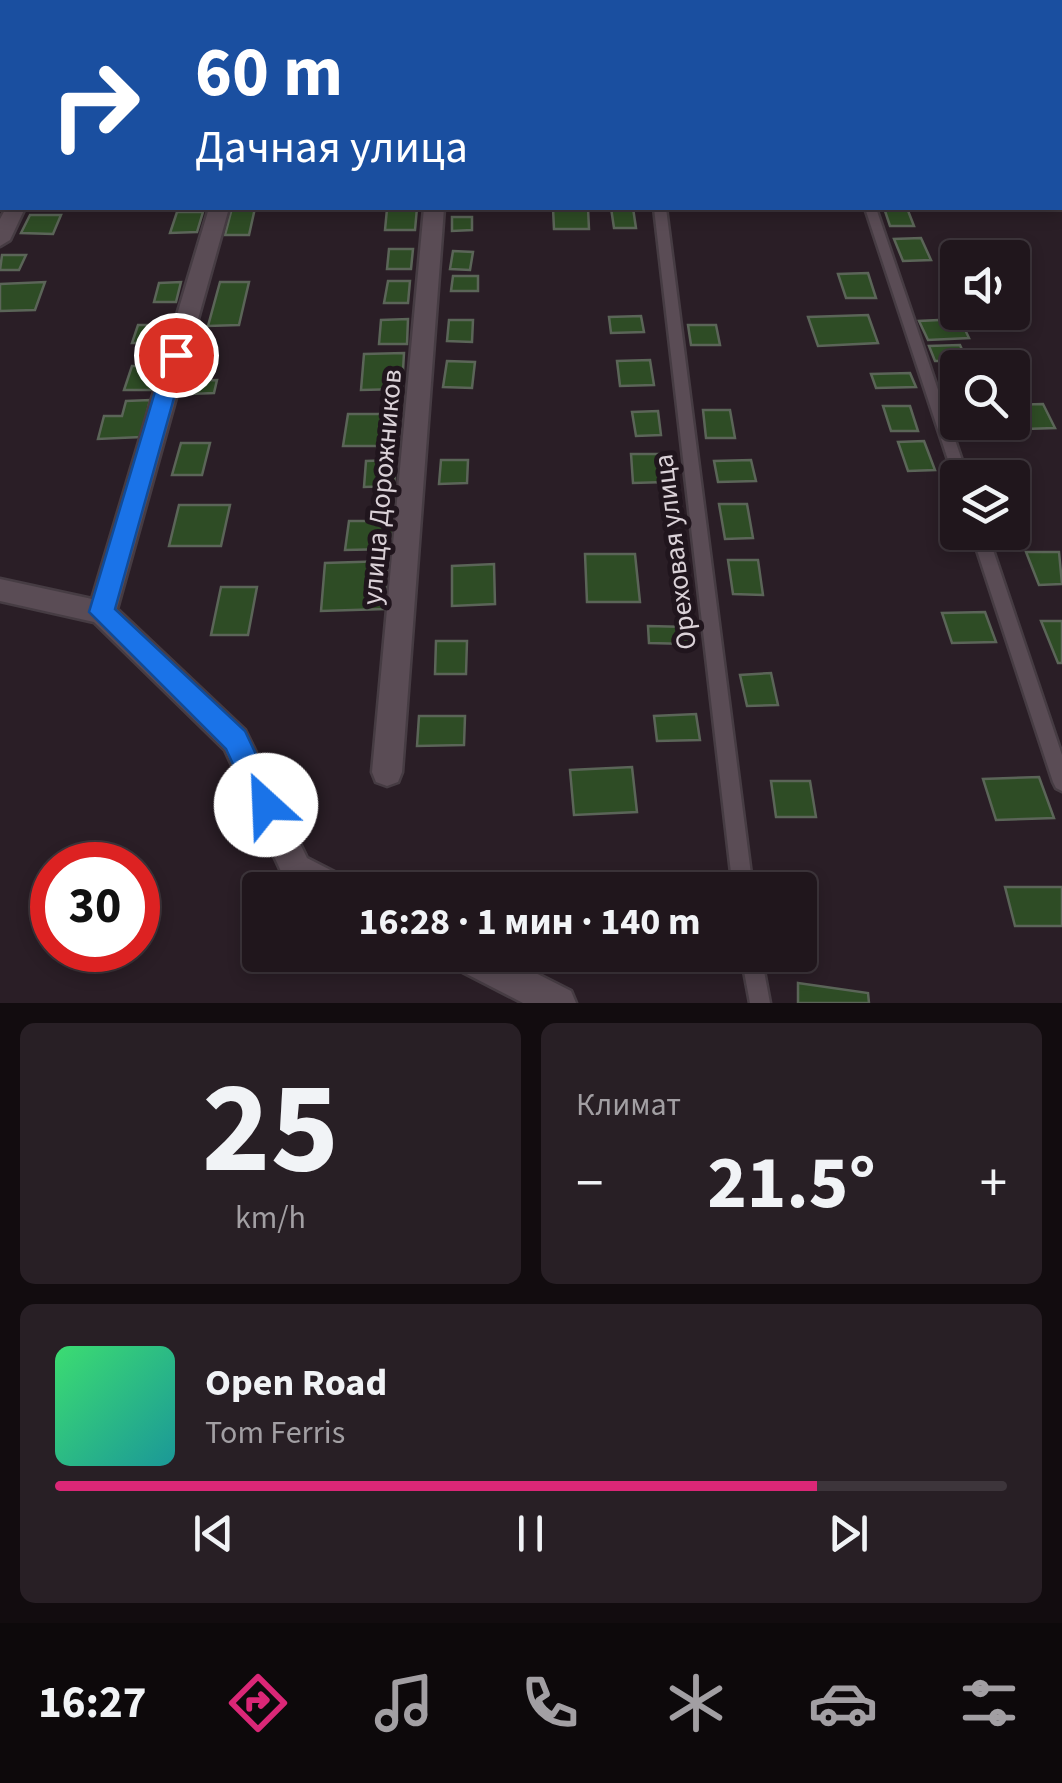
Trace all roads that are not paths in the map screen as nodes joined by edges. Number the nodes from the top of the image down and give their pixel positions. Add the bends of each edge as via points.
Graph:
1 (15, 210) edge
2 (218, 210) edge
3 (434, 210) edge
4 (660, 210) edge
5 (871, 210) edge
6 (0, 240) edge
7 (954, 460) edge
8 (985, 550) edge
9 (0, 590) edge
10 (102, 612) junction
11 (387, 772) dead end
12 (1062, 782) edge
13 (302, 872) edge
14 (741, 872) edge
15 (498, 972) edge
16 (754, 972) edge
17 (559, 1003) edge
18 (760, 1003) edge

1 - 6 street
2 - 10 street
3 - 11 street, улица Дорожников
4 - 14 lane, Ореховая улица
5 - 7 lane
8 - 12 lane
9 - 10 street
10 - 13 street via 235,740
15 - 17 street
16 - 18 lane

